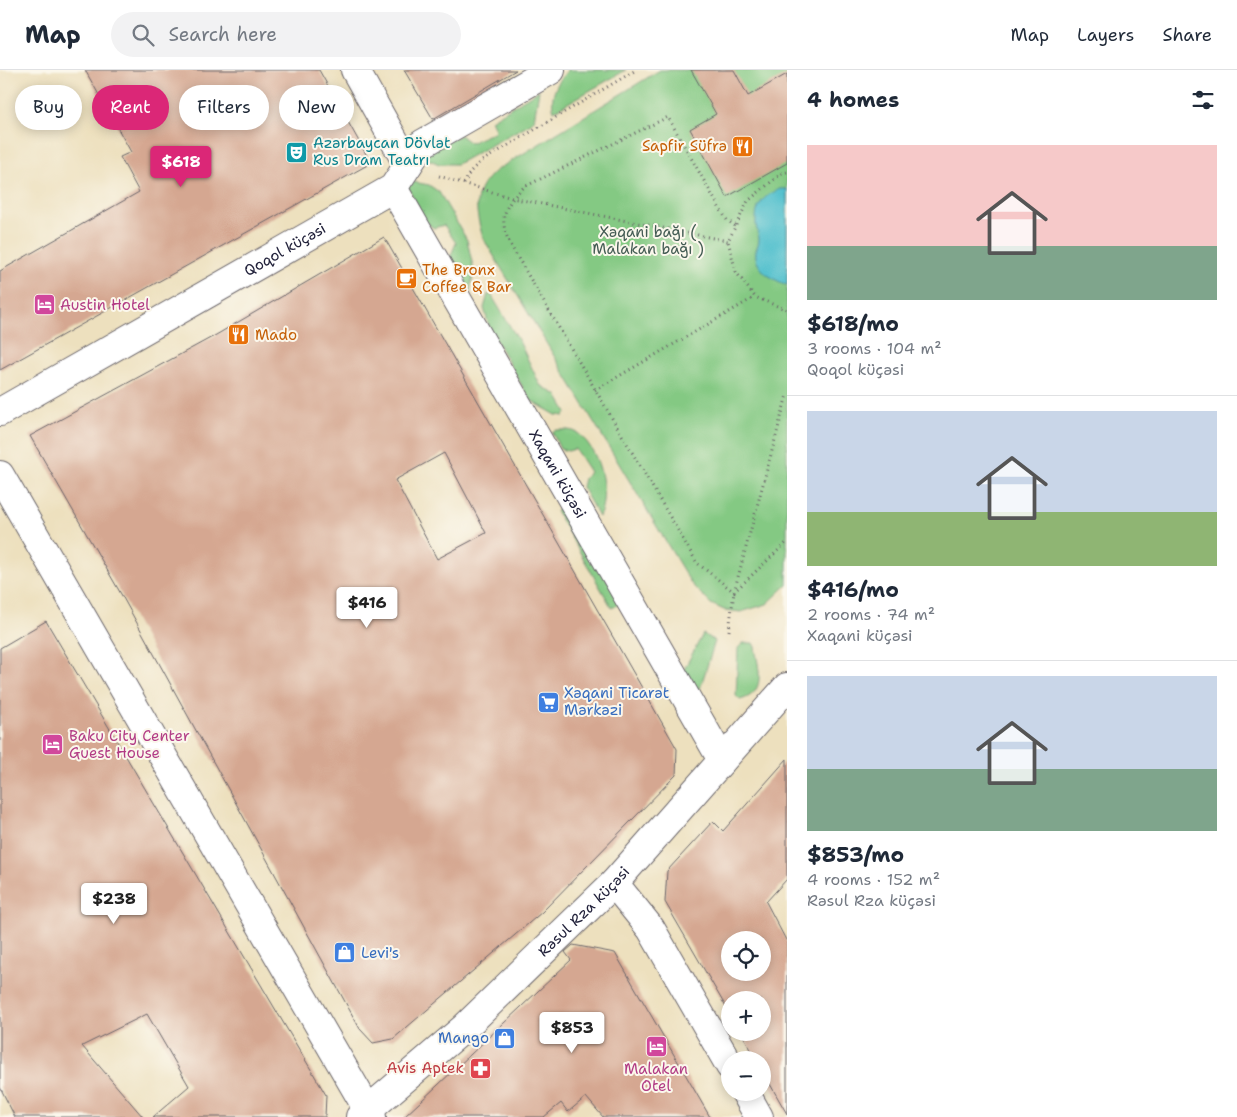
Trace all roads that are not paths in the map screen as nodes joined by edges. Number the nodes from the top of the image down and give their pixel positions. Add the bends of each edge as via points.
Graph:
1 (355, 70) edge
2 (552, 70) edge
3 (408, 165) junction
4 (393, 188) junction
5 (0, 412) edge
6 (0, 476) edge
7 (787, 688) edge
8 (722, 760) junction
9 (614, 883) junction
10 (721, 1051) edge
11 (750, 1101) edge
12 (366, 1115) edge
13 (759, 1117) edge

1 - 3 street
2 - 3 street, Qoqol küçəsi via 422,144
3 - 4 street, Qoqol küçəsi
4 - 5 street, Qoqol küçəsi
4 - 8 street, Xaqani küçəsi
6 - 12 street
7 - 8 street, Rəsul Rza küçəsi
8 - 9 street, Rəsul Rza küçəsi
9 - 10 street via 651,930
9 - 12 street, Rəsul Rza küçəsi via 462,1029
11 - 13 street

